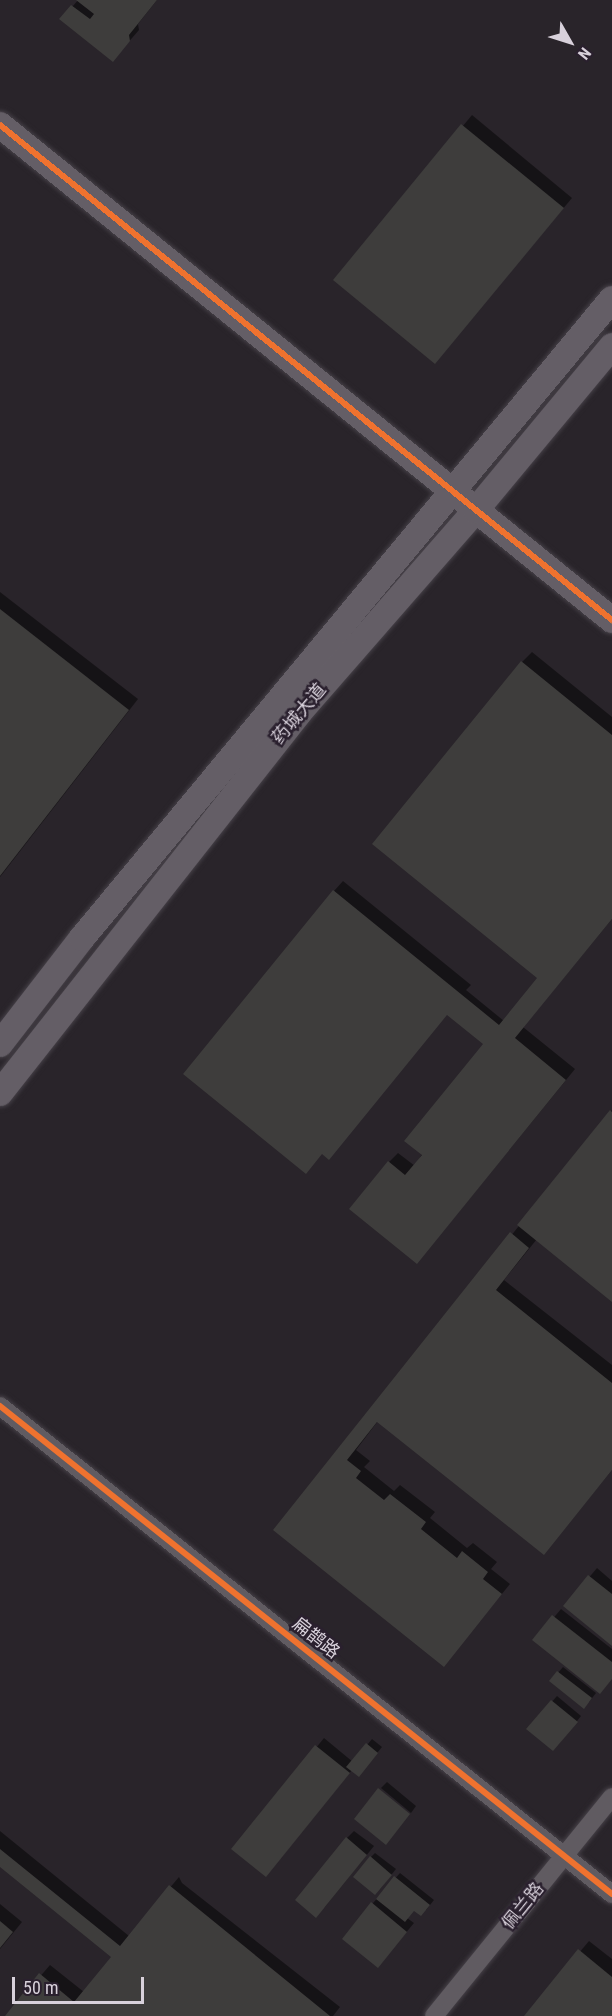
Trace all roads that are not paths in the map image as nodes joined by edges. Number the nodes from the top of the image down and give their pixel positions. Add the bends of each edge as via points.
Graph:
1 (0, 125) edge
2 (612, 299) edge
3 (612, 346) edge
4 (453, 491) junction
5 (476, 510) junction
6 (612, 620) edge
7 (0, 1044) edge
8 (0, 1094) edge
9 (0, 1406) edge
10 (612, 1797) edge
11 (565, 1855) junction
12 (612, 1894) edge
13 (434, 2016) edge

1 - 4 main road
2 - 4 main road, 药城大道
3 - 5 main road, 药城大道
4 - 5 main road
4 - 7 main road, 药城大道 via 82,938
5 - 6 main road
5 - 8 main road, 药城大道 via 298,714
9 - 11 street, 扁鹊路
10 - 11 street, 佩兰路
11 - 12 street, 扁鹊路
11 - 13 street, 佩兰路

